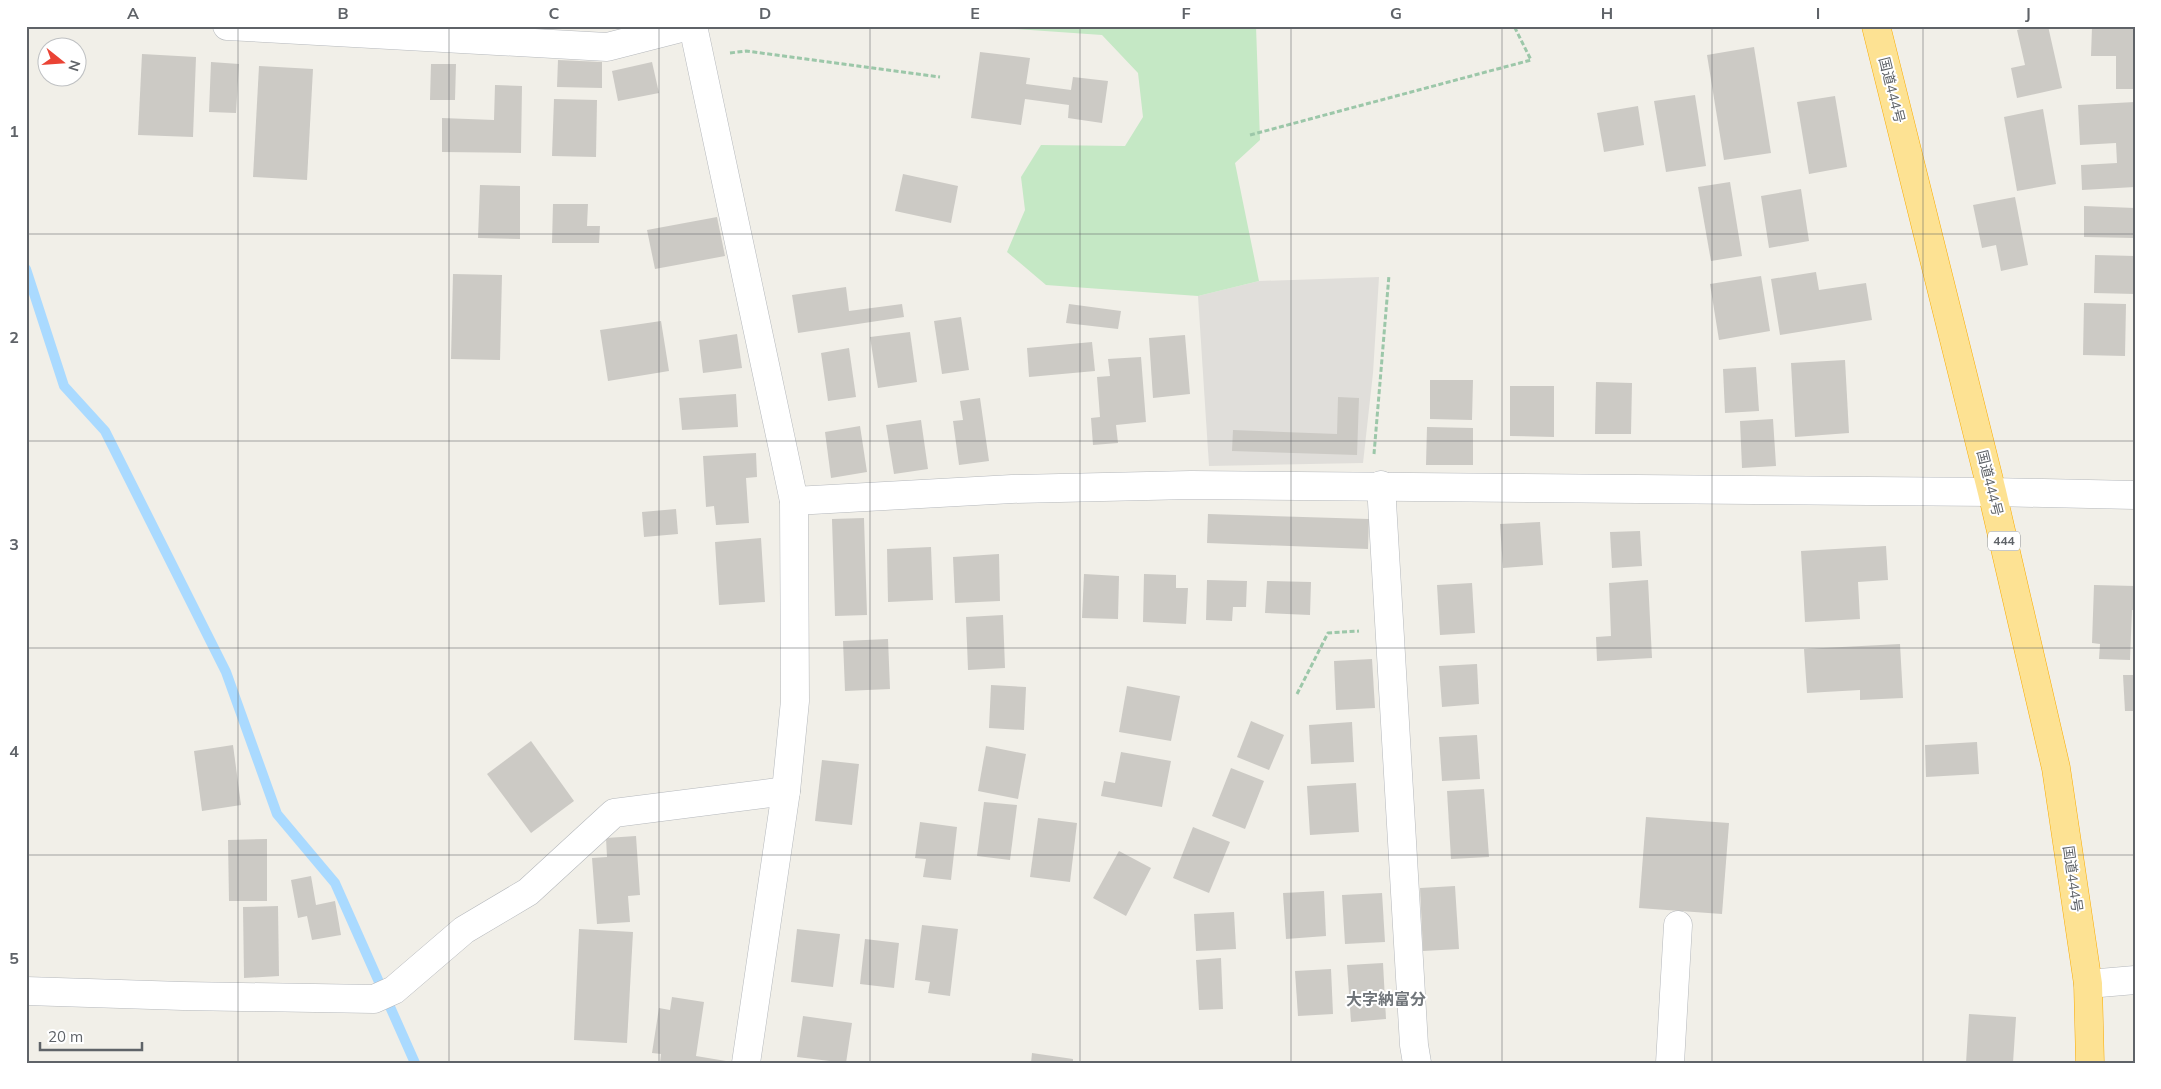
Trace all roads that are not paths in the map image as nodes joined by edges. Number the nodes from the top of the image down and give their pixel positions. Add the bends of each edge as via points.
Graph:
1 (227, 26) edge
2 (689, 26) edge
3 (693, 26) edge
4 (1876, 26) edge
5 (1382, 485) junction
6 (1992, 492) junction
7 (2135, 495) edge
8 (794, 501) junction
9 (786, 791) junction
10 (1678, 925) dead end
11 (2135, 980) edge
12 (2088, 984) junction
13 (26, 991) edge
14 (746, 1063) edge
15 (1417, 1063) edge
16 (1670, 1063) edge
17 (2090, 1063) edge

1 - 2 street via 607,47
3 - 8 street
4 - 6 highway, 国道444号 / 444
5 - 6 street
5 - 8 street via 1012,489
5 - 15 street
6 - 7 street
6 - 12 highway, 国道444号 / 444 via 2056,768
8 - 9 street via 795,701
9 - 13 street via 614,813 528,892 464,930 384,995
9 - 14 street
10 - 16 street
11 - 12 street
12 - 17 highway, 国道444号 / 444

